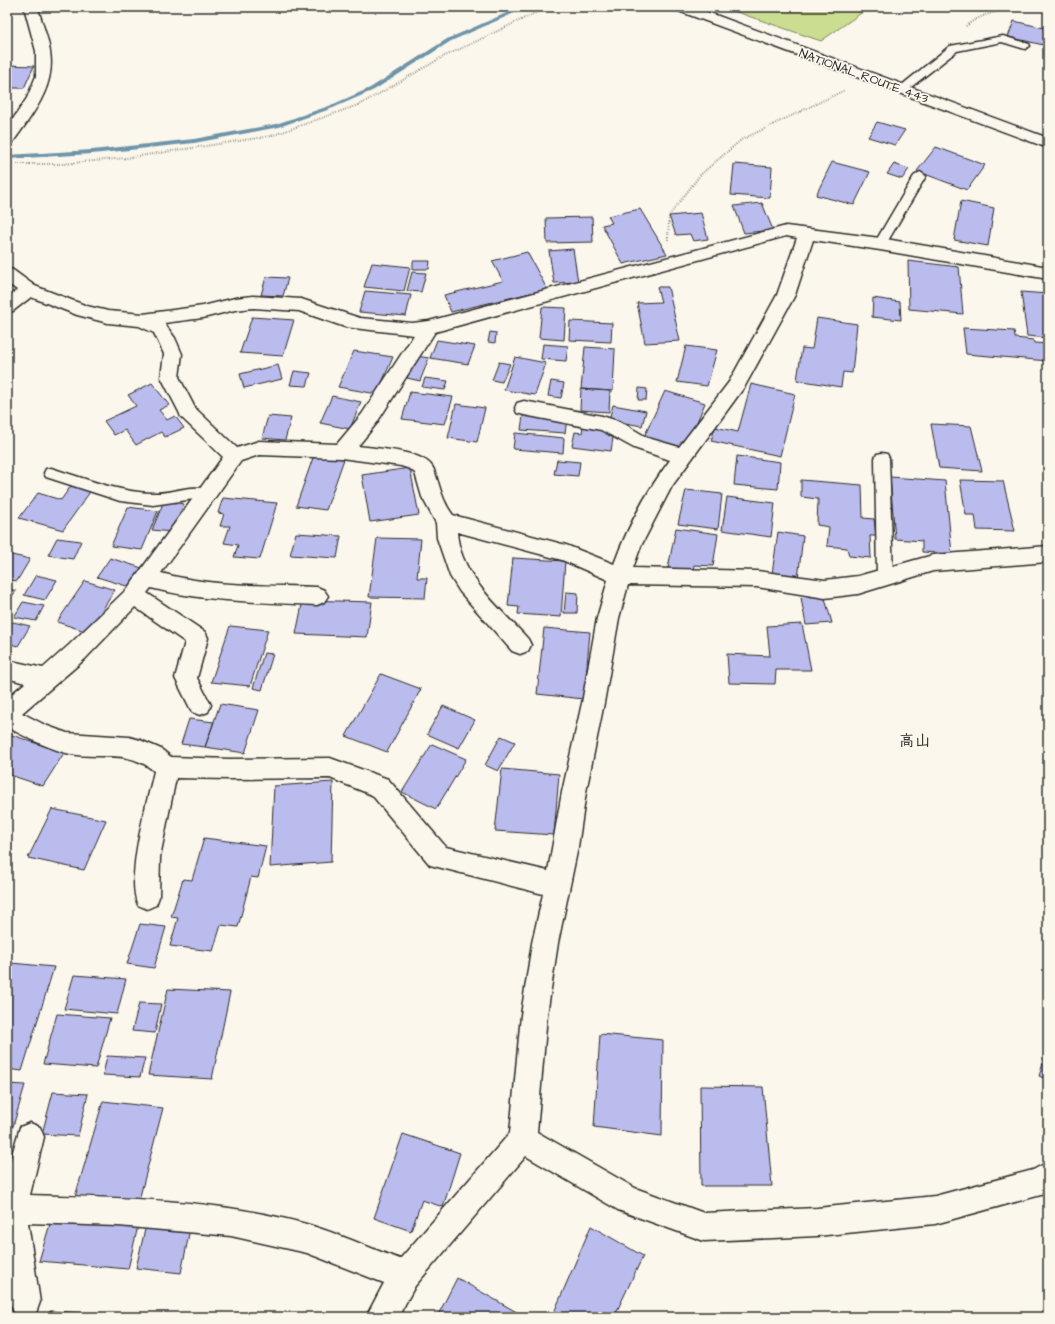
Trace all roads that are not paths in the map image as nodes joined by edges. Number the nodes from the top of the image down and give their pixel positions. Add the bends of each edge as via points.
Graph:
1 (31, 7) edge
2 (680, 7) edge
3 (1025, 46) dead end
4 (902, 89) junction
5 (13, 120) edge
6 (7, 139) edge
7 (1048, 144) edge
8 (920, 176) dead end
9 (807, 234) junction
10 (880, 244) junction
11 (1048, 273) edge
12 (7, 274) edge
13 (29, 290) junction
14 (7, 307) edge
15 (143, 320) junction
16 (429, 327) junction
17 (524, 408) dead end
18 (341, 451) junction
19 (234, 456) junction
20 (683, 458) junction
21 (882, 458) dead end
22 (51, 472) dead end
23 (208, 494) junction
24 (446, 521) junction
25 (1048, 554) edge
26 (620, 576) junction
27 (885, 577) junction
28 (147, 578) junction
29 (134, 596) junction
30 (317, 596) dead end
31 (520, 645) dead end
32 (7, 669) edge
33 (46, 678) junction
34 (200, 705) dead end
35 (7, 712) edge
36 (7, 716) edge
37 (166, 767) junction
38 (557, 885) junction
39 (147, 897) dead end
40 (30, 1137) dead end
41 (523, 1139) junction
42 (1048, 1176) edge
43 (10, 1208) edge
44 (405, 1276) junction
45 (25, 1302) dead end
46 (381, 1317) edge

1 - 5 main road via 44,52 45,70 39,91
2 - 4 main road, NATIONAL ROUTE 443
3 - 4 lane via 1003,39 954,48
4 - 7 main road, NATIONAL ROUTE 443
5 - 6 main road
8 - 10 lane
9 - 10 main road
9 - 16 main road via 786,231
9 - 20 main road via 786,295 736,386
10 - 11 main road
12 - 13 main road
13 - 14 main road
13 - 15 main road via 108,317
15 - 16 main road via 253,302 301,305 360,324 412,329
15 - 19 main road via 160,329 166,338 173,354 170,377 188,412
16 - 18 main road via 405,360 380,405
17 - 20 main road via 602,422 641,443
18 - 19 main road via 259,448
18 - 24 main road via 416,463 424,469 432,497
19 - 23 main road
20 - 26 main road via 665,481 643,520
21 - 27 lane
22 - 23 lane via 120,495 153,499 202,492
23 - 28 main road
24 - 26 main road via 566,553
24 - 31 main road via 447,538 457,570 467,586
25 - 27 main road via 933,562
26 - 27 main road via 756,579 825,589 858,585
26 - 38 main road via 608,618 594,703
28 - 29 main road
28 - 30 main road via 173,585 240,593
29 - 33 main road via 77,652
29 - 34 main road via 197,638 186,678
32 - 33 main road
33 - 35 main road
36 - 37 main road via 37,732 67,743 140,750 153,756
37 - 38 main road via 330,768 380,787 439,857
37 - 39 main road via 148,857
38 - 41 main road via 534,1015
40 - 43 main road
41 - 42 main road via 628,1200 704,1227 817,1222 935,1210 1040,1182
41 - 44 main road
43 - 44 main road via 118,1212 231,1222 307,1239
43 - 45 main road
44 - 46 main road

